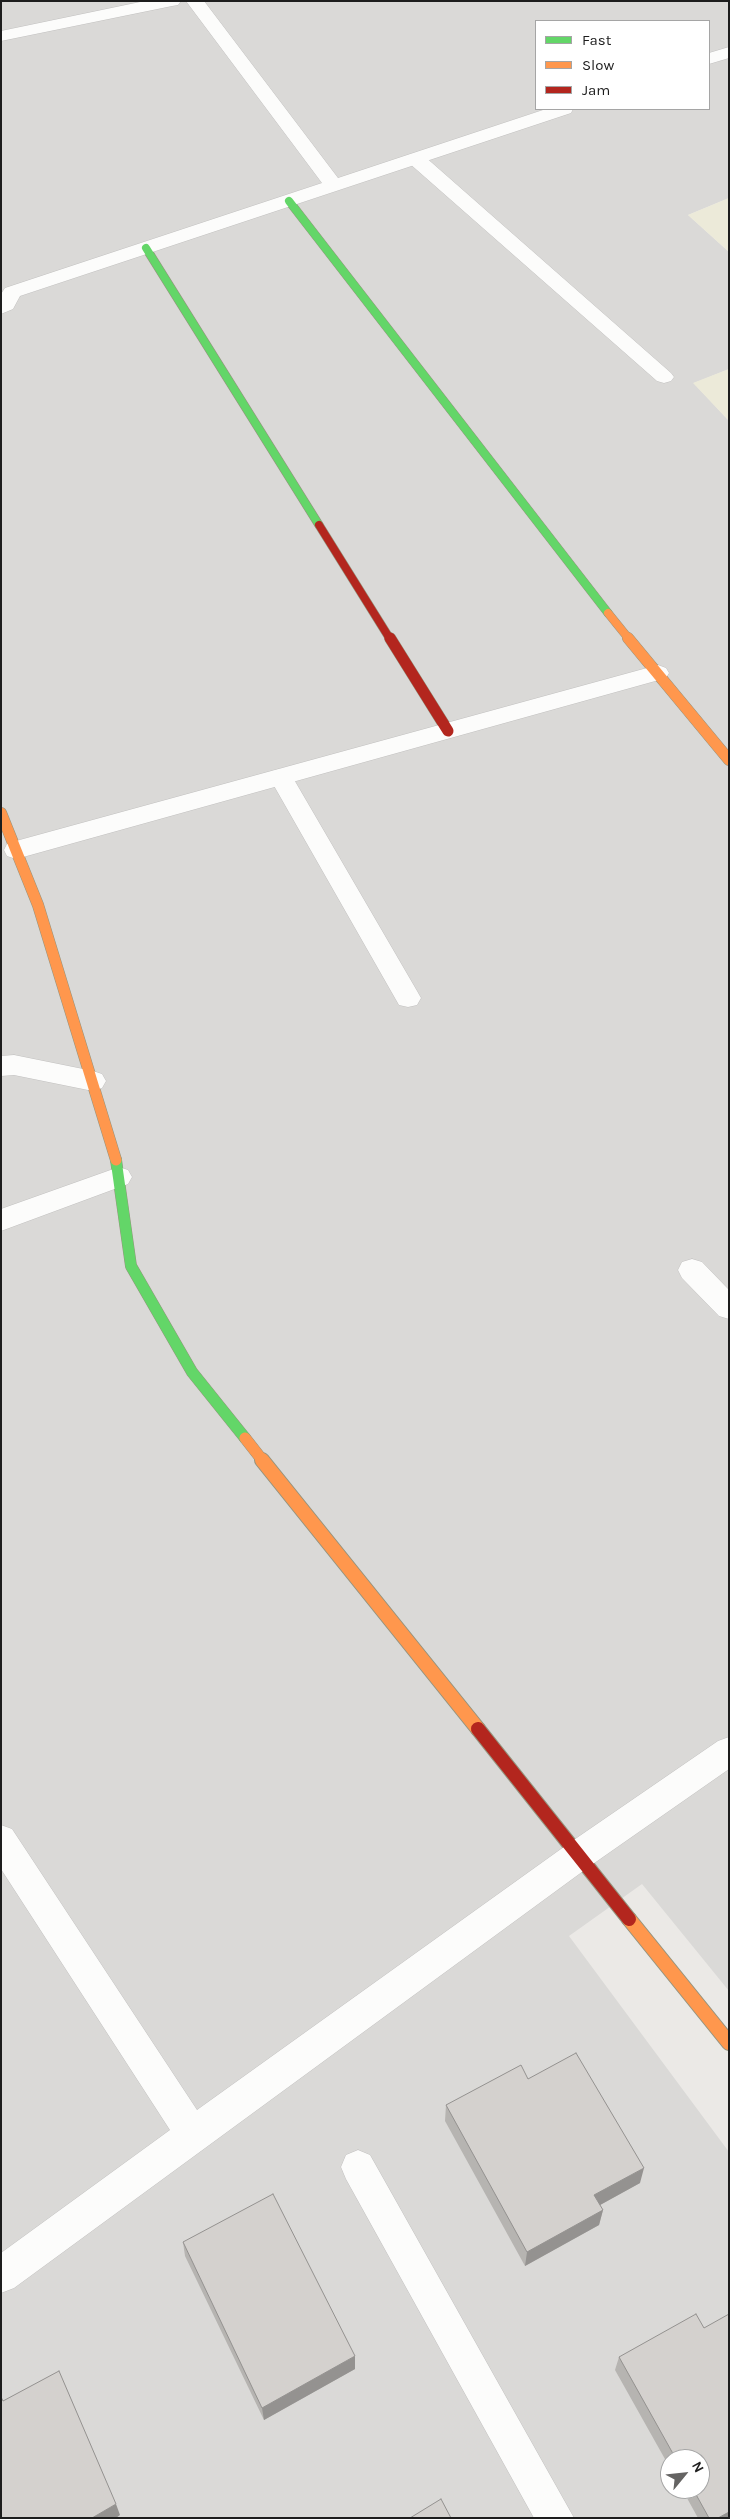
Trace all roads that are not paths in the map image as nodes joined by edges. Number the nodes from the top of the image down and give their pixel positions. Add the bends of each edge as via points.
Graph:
1 (172, 1) edge
2 (195, 1) edge
3 (1, 36) edge
4 (729, 52) edge
5 (710, 59) edge
6 (561, 110) edge
7 (416, 159) junction
8 (334, 186) junction
9 (289, 201) junction
10 (146, 248) junction
11 (1, 273) edge
12 (7, 300) edge
13 (664, 377) dead end
14 (658, 673) junction
15 (448, 731) junction
16 (729, 760) edge
17 (281, 777) junction
18 (1, 813) edge
19 (16, 850) junction
20 (408, 998) dead end
21 (1, 1066) edge
22 (93, 1081) junction
23 (119, 1177) junction
24 (1, 1220) edge
25 (692, 1270) dead end
26 (729, 1308) edge
27 (729, 1751) edge
28 (1, 1840) edge
29 (579, 1855) junction
30 (729, 2043) edge
31 (192, 2134) junction
32 (358, 2167) dead end
33 (1, 2275) edge
34 (555, 2518) edge

1 - 3 street
2 - 8 street
4 - 5 street
6 - 7 street
7 - 8 street
7 - 13 street
8 - 9 street
9 - 10 street
9 - 14 street via 597,600
10 - 12 street
10 - 15 street
11 - 12 street
14 - 15 street
14 - 16 street
15 - 17 street
17 - 19 street
17 - 20 street
18 - 19 street
19 - 22 street via 38,905
21 - 22 street via 14,1065
22 - 23 street via 115,1151
23 - 24 street
23 - 29 street via 131,1266 192,1372
25 - 26 street
27 - 29 street
28 - 31 street
29 - 30 street
29 - 31 street
31 - 33 street
32 - 34 street

